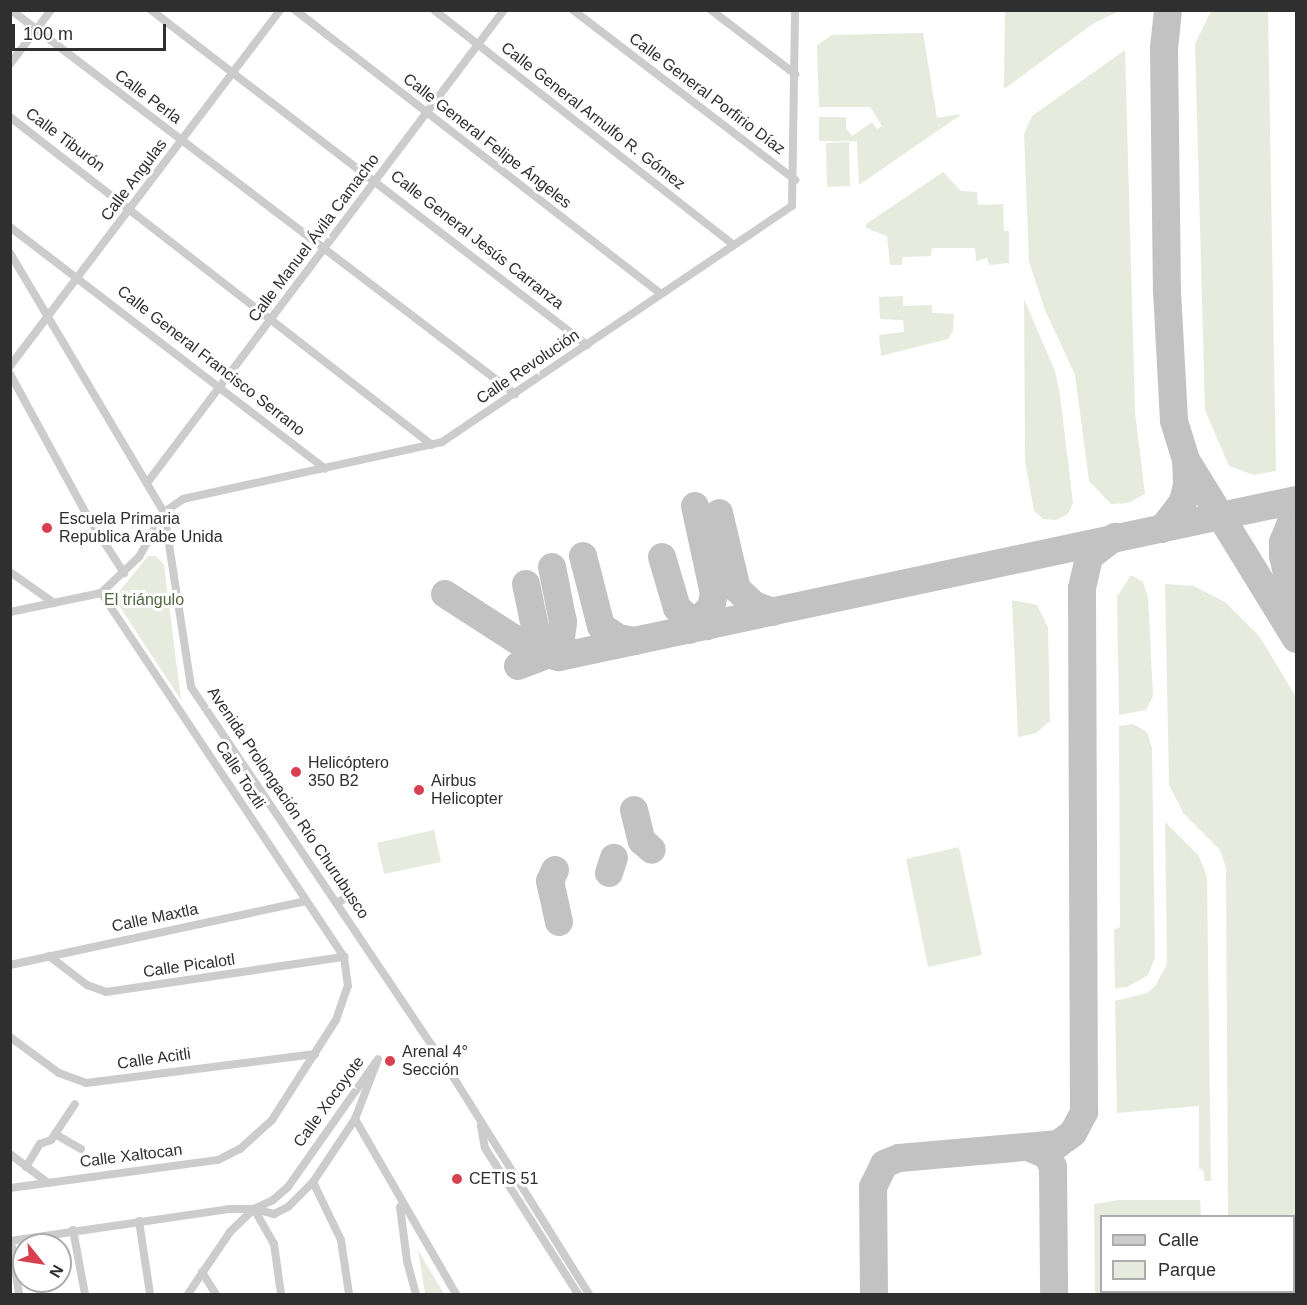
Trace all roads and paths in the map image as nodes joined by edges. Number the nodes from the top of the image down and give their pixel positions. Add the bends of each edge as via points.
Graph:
1 (11, 10) edge
2 (51, 10) edge
3 (151, 10) edge
4 (280, 10) edge
5 (295, 10) edge
6 (434, 10) edge
7 (504, 10) edge
8 (573, 10) edge
9 (711, 10) edge
10 (795, 10) edge
11 (36, 30) junction
12 (478, 44) junction
13 (10, 63) edge
14 (234, 72) junction
15 (795, 74) junction
16 (426, 113) junction
17 (10, 117) edge
18 (182, 142) junction
19 (795, 180) junction
20 (376, 181) junction
21 (131, 208) junction
22 (10, 227) edge
23 (734, 245) junction
24 (324, 250) junction
25 (10, 253) edge
26 (79, 278) junction
27 (661, 294) junction
28 (48, 318) junction
29 (271, 319) junction
30 (587, 345) junction
31 (10, 366) edge
32 (10, 374) edge
33 (221, 386) junction
34 (515, 394) junction
35 (432, 445) junction
36 (326, 469) junction
37 (147, 483) junction
38 (164, 512) junction
39 (10, 572) edge
40 (124, 573) junction
41 (101, 593) junction
42 (54, 603) junction
43 (10, 612) edge
44 (352, 894) dead end
45 (306, 901) junction
46 (337, 903) junction
47 (49, 956) junction
48 (344, 957) junction
49 (10, 964) edge
50 (10, 1037) edge
51 (315, 1054) junction
52 (75, 1104) dead end
53 (355, 1119) junction
54 (481, 1126) junction
55 (55, 1134) junction
56 (81, 1149) dead end
57 (10, 1154) edge
58 (26, 1167) junction
59 (313, 1182) junction
60 (48, 1183) junction
61 (10, 1188) edge
62 (399, 1202) junction
63 (254, 1209) junction
64 (139, 1221) junction
65 (73, 1230) junction
66 (11, 1241) edge
67 (202, 1272) junction
68 (19, 1294) edge
69 (85, 1294) edge
70 (150, 1294) edge
71 (188, 1294) edge
72 (216, 1294) edge
73 (281, 1294) edge
74 (349, 1294) edge
75 (416, 1294) edge
76 (456, 1294) edge
77 (578, 1294) edge
78 (589, 1294) edge

1 - 11 street, Calle Perla
2 - 11 street
3 - 14 street, Calle General Jesús Carranza
4 - 14 street, Calle Angulas
5 - 16 street, Calle General Felipe Ángeles
6 - 12 street, Calle General Arnulfo R. Gómez
7 - 12 street, Calle Manuel Ávila Camacho
8 - 19 street, Calle General Porfirio Díaz
9 - 15 street
10 - 15 street, Calle Revolución
11 - 13 street
11 - 18 street, Calle Perla
12 - 16 street, Calle Manuel Ávila Camacho
12 - 23 street, Calle General Arnulfo R. Gómez
14 - 18 street, Calle Angulas
14 - 20 street, Calle General Jesús Carranza
15 - 19 street, Calle Revolución
16 - 20 street, Calle Manuel Ávila Camacho
16 - 27 street, Calle General Felipe Ángeles
17 - 21 street, Calle Tiburón
18 - 21 street, Calle Angulas
18 - 24 street, Calle Perla
19 - 23 street, Calle Revolución via 794,204
20 - 24 street, Calle Manuel Ávila Camacho
20 - 30 street, Calle General Jesús Carranza
21 - 26 street, Calle Angulas
21 - 29 street, Calle Tiburón
22 - 26 street, Calle General Francisco Serrano
23 - 27 street, Calle Revolución
24 - 29 street, Calle Manuel Ávila Camacho
24 - 34 street, Calle Perla
25 - 28 street, Avenida Prolongación Río Churubusco
26 - 28 street, Calle Angulas
26 - 33 street, Calle General Francisco Serrano
27 - 30 street, Calle Revolución
28 - 31 street, Calle Angulas
28 - 37 street, Avenida Prolongación Río Churubusco
29 - 33 street, Calle Manuel Ávila Camacho
29 - 35 street, Calle Tiburón
30 - 34 street, Calle Revolución
32 - 40 street via 88,518
33 - 36 street, Calle General Francisco Serrano
33 - 37 street, Calle Manuel Ávila Camacho
34 - 35 street, Calle Revolución via 450,438
35 - 36 street, Calle Revolución
36 - 38 street, Calle Revolución via 183,499
37 - 38 street, Avenida Prolongación Río Churubusco
38 - 40 street via 150,540
38 - 46 street, Avenida Prolongación Río Churubusco via 191,687
39 - 42 street
40 - 41 street
41 - 42 street
41 - 45 street, Calle Toztli
42 - 43 street
44 - 46 street
45 - 47 street, Calle Maxtla
45 - 48 street, Calle Toztli
46 - 54 street, Avenida Prolongación Río Churubusco via 457,1083
47 - 48 street, Calle Picalotl via 87,985 106,992
47 - 49 street, Calle Maxtla
48 - 51 street, Calle Toztli via 348,975 346,998
50 - 51 street, Calle Acitli via 59,1072 86,1083
51 - 60 street, Calle Xaltocan via 267,1126 251,1142 218,1160
52 - 55 street
53 - 59 street, Calle Xocoyote
53 - 62 street
53 - 63 street, Calle Xocoyote via 378,1059 288,1187
54 - 77 street, Avenida Prolongación Río Churubusco via 485,1148
54 - 78 street, Avenida Prolongación Río Churubusco via 494,1140
55 - 56 street
55 - 58 street via 39,1145
57 - 58 street
58 - 60 street
59 - 63 street, Calle Xocoyote via 298,1200 274,1214
59 - 74 street via 341,1240
60 - 61 street, Calle Xaltocan
62 - 75 street
62 - 76 street
63 - 64 street
63 - 67 street, Calle Xocoyote via 230,1232
63 - 73 street via 274,1244
64 - 65 street
64 - 70 street
65 - 66 street
65 - 69 street
66 - 68 street
67 - 71 street, Calle Xocoyote
67 - 72 street

